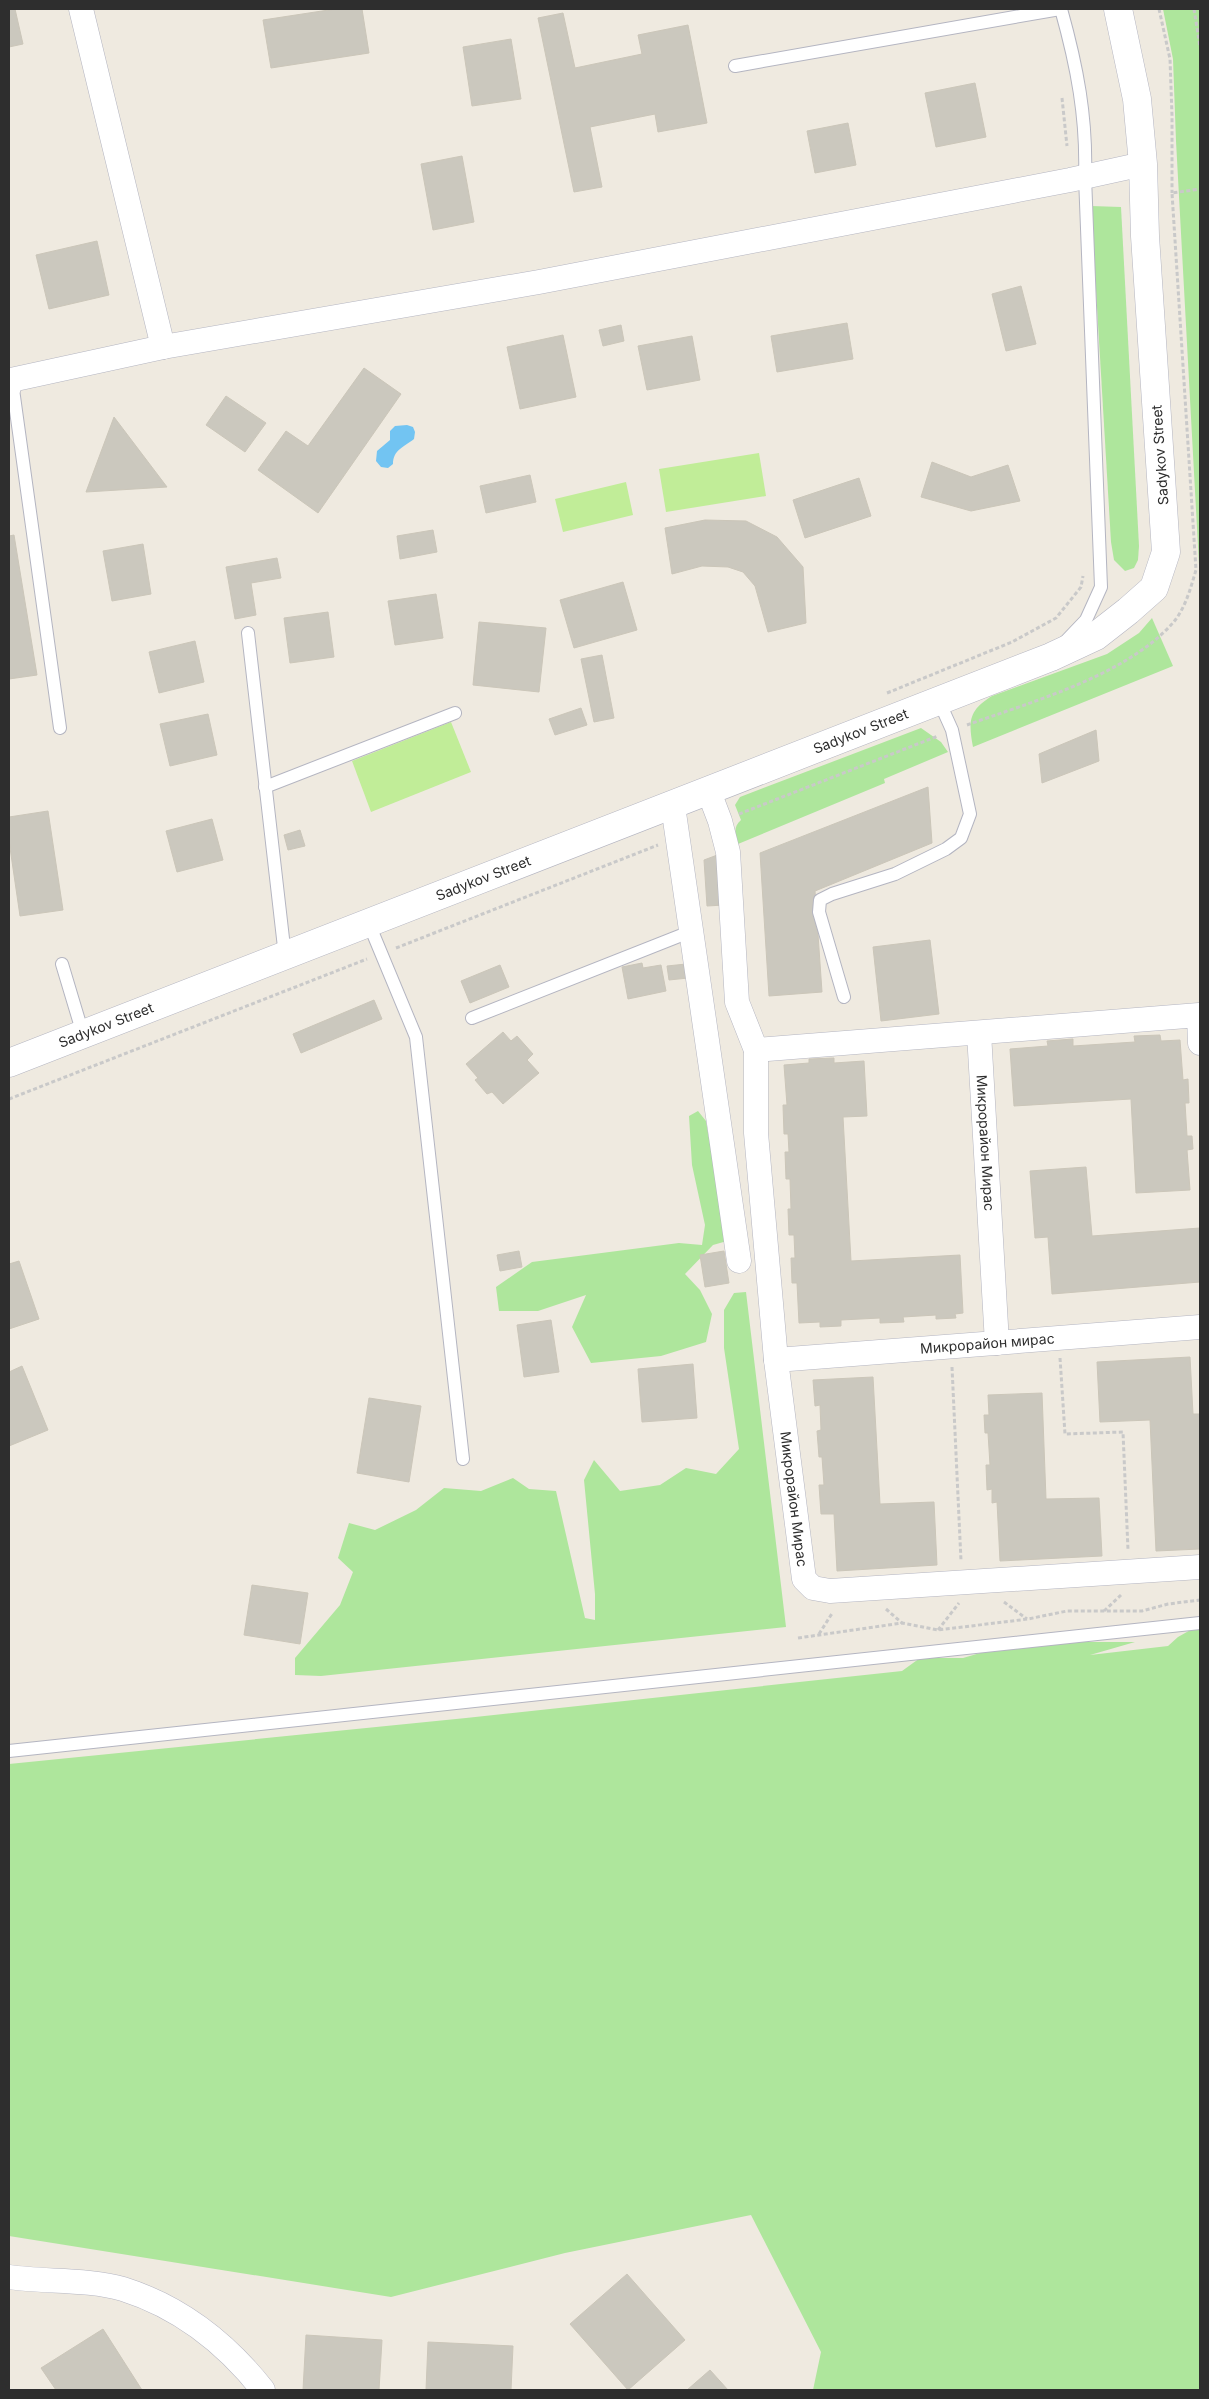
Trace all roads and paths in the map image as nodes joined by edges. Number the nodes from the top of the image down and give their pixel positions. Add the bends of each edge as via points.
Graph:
1 (81, 9) edge
2 (1060, 9) edge
3 (1118, 9) edge
4 (1159, 9) edge
5 (1194, 9) edge
6 (1200, 47) edge
7 (734, 66) dead end
8 (1062, 96) dead end
9 (1143, 164) junction
10 (1078, 179) junction
11 (1200, 189) edge
12 (1172, 193) junction
13 (163, 347) junction
14 (10, 382) edge
15 (1085, 568) dead end
16 (248, 633) dead end
17 (1051, 657) junction
18 (878, 697) dead end
19 (940, 701) junction
20 (455, 713) dead end
21 (60, 728) dead end
22 (952, 730) junction
23 (898, 744) dead end
24 (901, 751) junction
25 (266, 787) junction
26 (709, 792) junction
27 (672, 806) junction
28 (720, 820) junction
29 (678, 837) junction
30 (369, 924) junction
31 (692, 931) junction
32 (382, 954) junction
33 (285, 956) junction
34 (62, 964) dead end
35 (844, 997) dead end
36 (472, 1018) dead end
37 (979, 1033) junction
38 (83, 1034) junction
39 (1200, 1043) edge
40 (756, 1050) junction
41 (9, 1063) edge
42 (9, 1098) edge
43 (739, 1261) dead end
44 (1200, 1327) edge
45 (1059, 1338) junction
46 (997, 1343) junction
47 (951, 1346) junction
48 (776, 1360) junction
49 (464, 1459) dead end
50 (1200, 1567) edge
51 (1129, 1572) junction
52 (962, 1582) junction
53 (996, 1596) dead end
54 (1200, 1600) edge
55 (1103, 1611) junction
56 (1028, 1619) junction
57 (1200, 1623) edge
58 (938, 1630) junction
59 (798, 1638) dead end
60 (9, 1751) edge
61 (9, 2277) edge
62 (263, 2390) edge

1 - 13 street
2 - 7 lane
2 - 10 lane via 1079,78 1086,144
3 - 9 street, Sadykov Street via 1137,99
4 - 12 path via 1170,60
5 - 6 path
8 - 10 path
9 - 10 street
9 - 17 street, Sadykov Street via 1166,552 1154,588 1128,612 1096,636
10 - 13 street via 538,282
10 - 17 lane via 1101,587 1086,620
11 - 12 path
12 - 22 path via 1196,570 1186,602 1171,625 1136,655 1082,682
13 - 14 street
14 - 21 lane
15 - 18 path via 1080,587 1056,618 1012,642
16 - 25 lane
17 - 19 street, Sadykov Street
19 - 22 lane
19 - 26 street, Sadykov Street
20 - 25 lane
22 - 24 path
22 - 35 lane via 970,814 961,838 895,874 820,900 819,912
23 - 24 path
24 - 28 path
25 - 33 lane
26 - 27 street, Sadykov Street
26 - 28 street, Микрорайон Мирас
27 - 29 street
27 - 30 street, Sadykov Street
28 - 40 street, Микрорайон Мирас via 728,852 737,1002
29 - 31 street
29 - 32 path
30 - 32 lane
30 - 33 street, Sadykov Street
31 - 36 lane
31 - 43 street
32 - 42 path
32 - 49 lane via 416,1036
33 - 38 street, Sadykov Street
34 - 38 lane
37 - 39 street via 1199,1015
37 - 40 street
37 - 46 street, Микрорайон Мирас
38 - 41 street, Sadykov Street
40 - 48 street, Микрорайон Мирас via 756,1134
44 - 45 street, Микрорайон мирас
45 - 46 street, Микрорайон мирас
45 - 51 path via 1065,1434 1123,1432
46 - 47 street, Микрорайон мирас
47 - 48 street, Микрорайон мирас
47 - 52 path
48 - 52 street, Микрорайон Мирас via 804,1579 812,1588 830,1591
50 - 51 street, Микрорайон Мирас
51 - 52 street, Микрорайон Мирас
51 - 55 path via 1130,1586
52 - 58 path via 962,1599
53 - 56 path
54 - 55 path via 1142,1611
55 - 56 path via 1067,1611
56 - 58 path
57 - 60 lane
58 - 59 path via 902,1623
61 - 62 street via 122,2289 181,2313 243,2364

